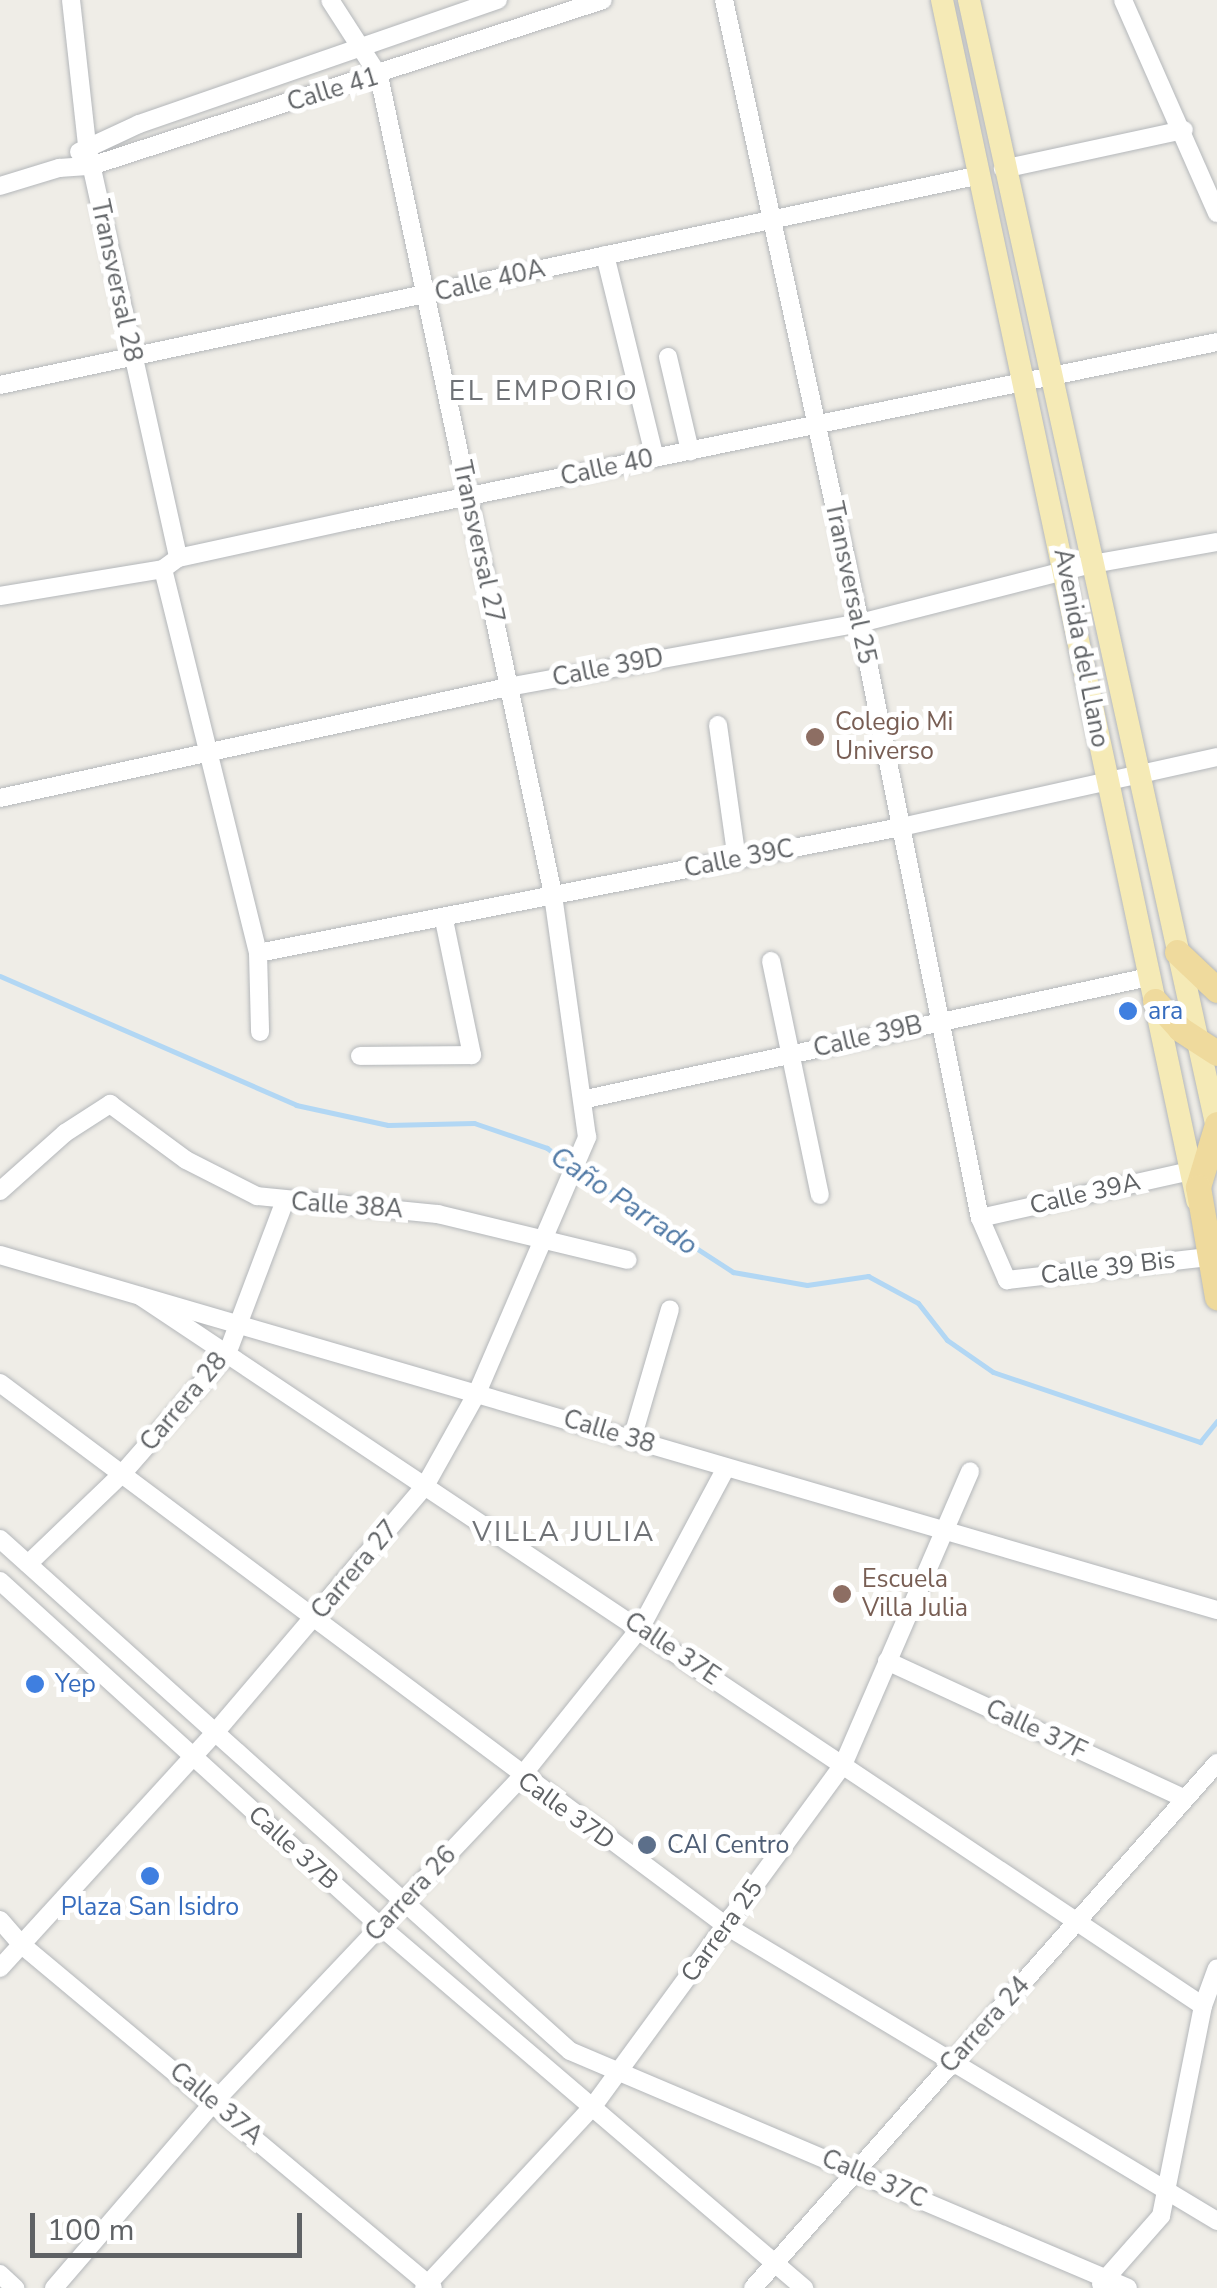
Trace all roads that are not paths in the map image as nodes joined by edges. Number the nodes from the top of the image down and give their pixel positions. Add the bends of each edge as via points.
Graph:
1 (71, 0) edge
2 (330, 0) edge
3 (498, 0) edge
4 (604, 0) edge
5 (724, 0) edge
6 (942, 0) edge
7 (969, 0) edge
8 (1123, 0) edge
9 (360, 48) junction
10 (379, 76) junction
11 (1184, 130) junction
12 (87, 146) junction
13 (91, 166) junction
14 (58, 168) junction
15 (1003, 168) junction
16 (980, 174) junction
17 (0, 186) edge
18 (1217, 213) edge
19 (769, 218) junction
20 (605, 254) junction
21 (424, 296) junction
22 (1217, 342) edge
23 (668, 357) dead end
24 (134, 358) junction
25 (1051, 374) junction
26 (1027, 380) junction
27 (0, 386) edge
28 (816, 427) junction
29 (690, 451) junction
30 (655, 458) junction
31 (469, 497) junction
32 (1217, 542) edge
33 (170, 564) junction
34 (1092, 564) junction
35 (1066, 572) junction
36 (0, 596) edge
37 (860, 623) junction
38 (508, 687) junction
39 (718, 725) dead end
40 (211, 751) junction
41 (1217, 756) edge
42 (1135, 774) junction
43 (1107, 779) junction
44 (0, 798) edge
45 (900, 827) junction
46 (737, 860) junction
47 (553, 894) junction
48 (444, 920) junction
49 (1177, 952) junction
50 (258, 953) junction
51 (771, 961) dead end
52 (1152, 989) junction
53 (1217, 990) edge
54 (936, 1021) junction
55 (260, 1032) dead end
56 (1206, 1047) edge
57 (792, 1054) junction
58 (360, 1056) dead end
59 (586, 1099) junction
60 (1217, 1126) edge
61 (1190, 1171) junction
62 (0, 1191) edge
63 (820, 1194) dead end
64 (284, 1203) junction
65 (1199, 1209) junction
66 (980, 1218) junction
67 (544, 1242) junction
68 (0, 1255) edge
69 (1208, 1258) junction
70 (628, 1260) dead end
71 (1007, 1280) joint
72 (140, 1296) junction
73 (1217, 1298) edge
74 (670, 1308) dead end
75 (242, 1325) junction
76 (227, 1354) junction
77 (0, 1383) edge
78 (477, 1393) junction
79 (632, 1438) junction
80 (726, 1468) junction
81 (970, 1470) dead end
82 (122, 1474) junction
83 (425, 1486) junction
84 (942, 1528) junction
85 (0, 1539) edge
86 (28, 1564) junction
87 (2, 1586) edge
88 (1217, 1610) edge
89 (315, 1619) junction
90 (640, 1627) junction
91 (886, 1661) junction
92 (213, 1735) junction
93 (192, 1758) junction
94 (1217, 1763) edge
95 (844, 1766) junction
96 (520, 1778) junction
97 (1186, 1799) junction
98 (400, 1905) junction
99 (0, 1920) edge
100 (1076, 1922) junction
101 (726, 1925) junction
102 (380, 1926) junction
103 (22, 1945) junction
104 (0, 1968) edge
105 (1217, 1968) edge
106 (496, 1988) junction
107 (1203, 2006) junction
108 (950, 2065) junction
109 (618, 2074) junction
110 (215, 2102) junction
111 (594, 2105) junction
112 (856, 2170) junction
113 (1164, 2188) junction
114 (1217, 2221) edge
115 (774, 2263) junction
116 (0, 2274) edge
117 (1101, 2283) edge
118 (428, 2286) edge
119 (15, 2288) edge
120 (54, 2288) edge
121 (753, 2288) edge
122 (804, 2288) edge
123 (1128, 2288) edge

1 - 12 street, Transversal 28
2 - 9 street, Transversal 27
3 - 9 street, Calle 41
4 - 10 street, Calle 41
5 - 19 street, Transversal 25
6 - 16 main road, Avenida del Llano
7 - 15 main road, Avenida del Llano
8 - 11 street
9 - 10 street, Transversal 27
9 - 12 street, Calle 41
10 - 13 street, Calle 41
10 - 21 street, Transversal 27
11 - 15 street
11 - 18 street
12 - 13 street, Transversal 28
12 - 14 street, Calle 41
13 - 14 street, Calle 41
13 - 24 street, Transversal 28
14 - 17 street, Calle 41
15 - 25 main road, Avenida del Llano
16 - 19 street, Calle 40A
16 - 26 main road, Avenida del Llano
19 - 20 street, Calle 40A
19 - 28 street, Transversal 25
20 - 21 street, Calle 40A
20 - 30 street
21 - 24 street, Calle 40A
21 - 31 street, Transversal 27
22 - 25 street, Calle 40
23 - 29 street
24 - 27 street, Calle 40A
24 - 33 street, Transversal 28
25 - 26 street, Calle 40
25 - 34 main road, Avenida del Llano
26 - 28 street, Calle 40
26 - 35 main road, Avenida del Llano
28 - 29 street, Calle 40
28 - 37 street, Transversal 25
29 - 30 street, Calle 40
30 - 31 street, Calle 40
31 - 33 street, Calle 40
31 - 38 street, Transversal 27
32 - 34 street, Calle 39D
33 - 36 street, Calle 40
33 - 40 street, Transversal 28
34 - 35 street, Calle 39D
34 - 42 main road, Avenida del Llano
35 - 37 street, Calle 39D
35 - 43 main road, Avenida del Llano
37 - 38 street, Calle 39D
37 - 45 street, Transversal 25
38 - 40 street, Calle 39D
38 - 47 street, Transversal 27
39 - 46 street
40 - 44 street, Calle 39D
40 - 50 street, Transversal 28
41 - 42 street, Calle 39C
42 - 43 street, Calle 39C
42 - 49 main road, Avenida del Llano
43 - 45 street, Calle 39C
43 - 52 main road, Avenida del Llano
45 - 46 street, Calle 39C
45 - 54 street, Transversal 25
46 - 47 street, Calle 39C
47 - 48 street, Calle 39C
47 - 59 street, Transversal 27
48 - 50 street, Calle 39C
48 - 58 street via 472,1053
49 - 53 highway
49 - 56 main road, Avenida del Llano
50 - 55 street, Transversal 28
51 - 57 street
52 - 54 street, Calle 39B
52 - 56 highway
52 - 61 main road, Avenida del Llano
54 - 57 street, Calle 39B
54 - 66 street, Transversal 25
56 - 60 main road, Avenida del Llano
57 - 59 street, Calle 39B
57 - 63 street
59 - 67 street, Carrera 27 via 587,1137
60 - 65 highway via 1201,1165
61 - 65 main road, Avenida del Llano
61 - 66 street, Calle 39A
62 - 64 street, Calle 38A via 65,1133 110,1104 210,1174
64 - 67 street, Calle 38A via 438,1214
64 - 75 street, Carrera 28
65 - 69 highway, Avenida del Llano
66 - 71 street, Transversal 25
67 - 70 street, Calle 38A
67 - 78 street, Carrera 27
68 - 72 street, Calle 38
69 - 71 street, Calle 39 Bis
69 - 73 highway, Avenida del Llano
72 - 75 street, Calle 38
72 - 76 street, Calle 37E
74 - 79 street
75 - 76 street, Carrera 28
75 - 78 street, Calle 38
76 - 82 street, Carrera 28
76 - 83 street, Calle 37E
77 - 82 street, Calle 37D
78 - 79 street, Calle 38
78 - 83 street, Carrera 27
79 - 80 street, Calle 38
80 - 84 street, Calle 38
80 - 90 street, Carrera 26
81 - 84 street, Carrera 25
82 - 86 street, Carrera 28
82 - 89 street, Calle 37D
83 - 89 street, Carrera 27
83 - 90 street, Calle 37E
84 - 88 street, Calle 38
84 - 91 street, Carrera 25
85 - 86 street, Calle 37B
86 - 92 street, Calle 37B
87 - 93 street, Calle 37B
89 - 92 street, Carrera 27
89 - 96 street, Calle 37D
90 - 95 street, Calle 37E
90 - 96 street, Carrera 26
91 - 95 street, Carrera 25
91 - 97 street, Calle 37F
92 - 93 street, Carrera 27
92 - 98 street, Calle 37B
93 - 102 street, Calle 37B
93 - 103 street, Carrera 27
94 - 97 street, Carrera 24
95 - 100 street, Calle 37E
95 - 101 street, Carrera 25
96 - 98 street, Carrera 26
96 - 101 street, Calle 37D
97 - 100 street, Carrera 24
98 - 102 street, Carrera 26
98 - 106 street, Calle 37B
99 - 103 street, Calle 37A
100 - 107 street, Calle 37E
100 - 108 street, Carrera 24
101 - 108 street, Calle 37D
101 - 109 street, Carrera 25
102 - 110 street, Carrera 26
102 - 111 street, Calle 37B
103 - 104 street, Carrera 27
103 - 110 street, Calle 37A
105 - 107 street
106 - 109 street, Calle 37B via 570,2051
106 - 111 street, Calle 37B
107 - 113 street
108 - 112 street, Carrera 24
108 - 113 street, Calle 37D
109 - 111 street, Carrera 25
109 - 112 street, Calle 37C
110 - 118 street, Calle 37A
110 - 120 street, Carrera 26
111 - 115 street, Calle 37B
111 - 118 street, Carrera 25
112 - 115 street, Carrera 24
112 - 117 street, Calle 37C
113 - 114 street, Calle 37D
113 - 117 street via 1161,2216
115 - 121 street, Carrera 24
115 - 122 street, Calle 37B
116 - 119 street
117 - 123 street, Calle 37C

